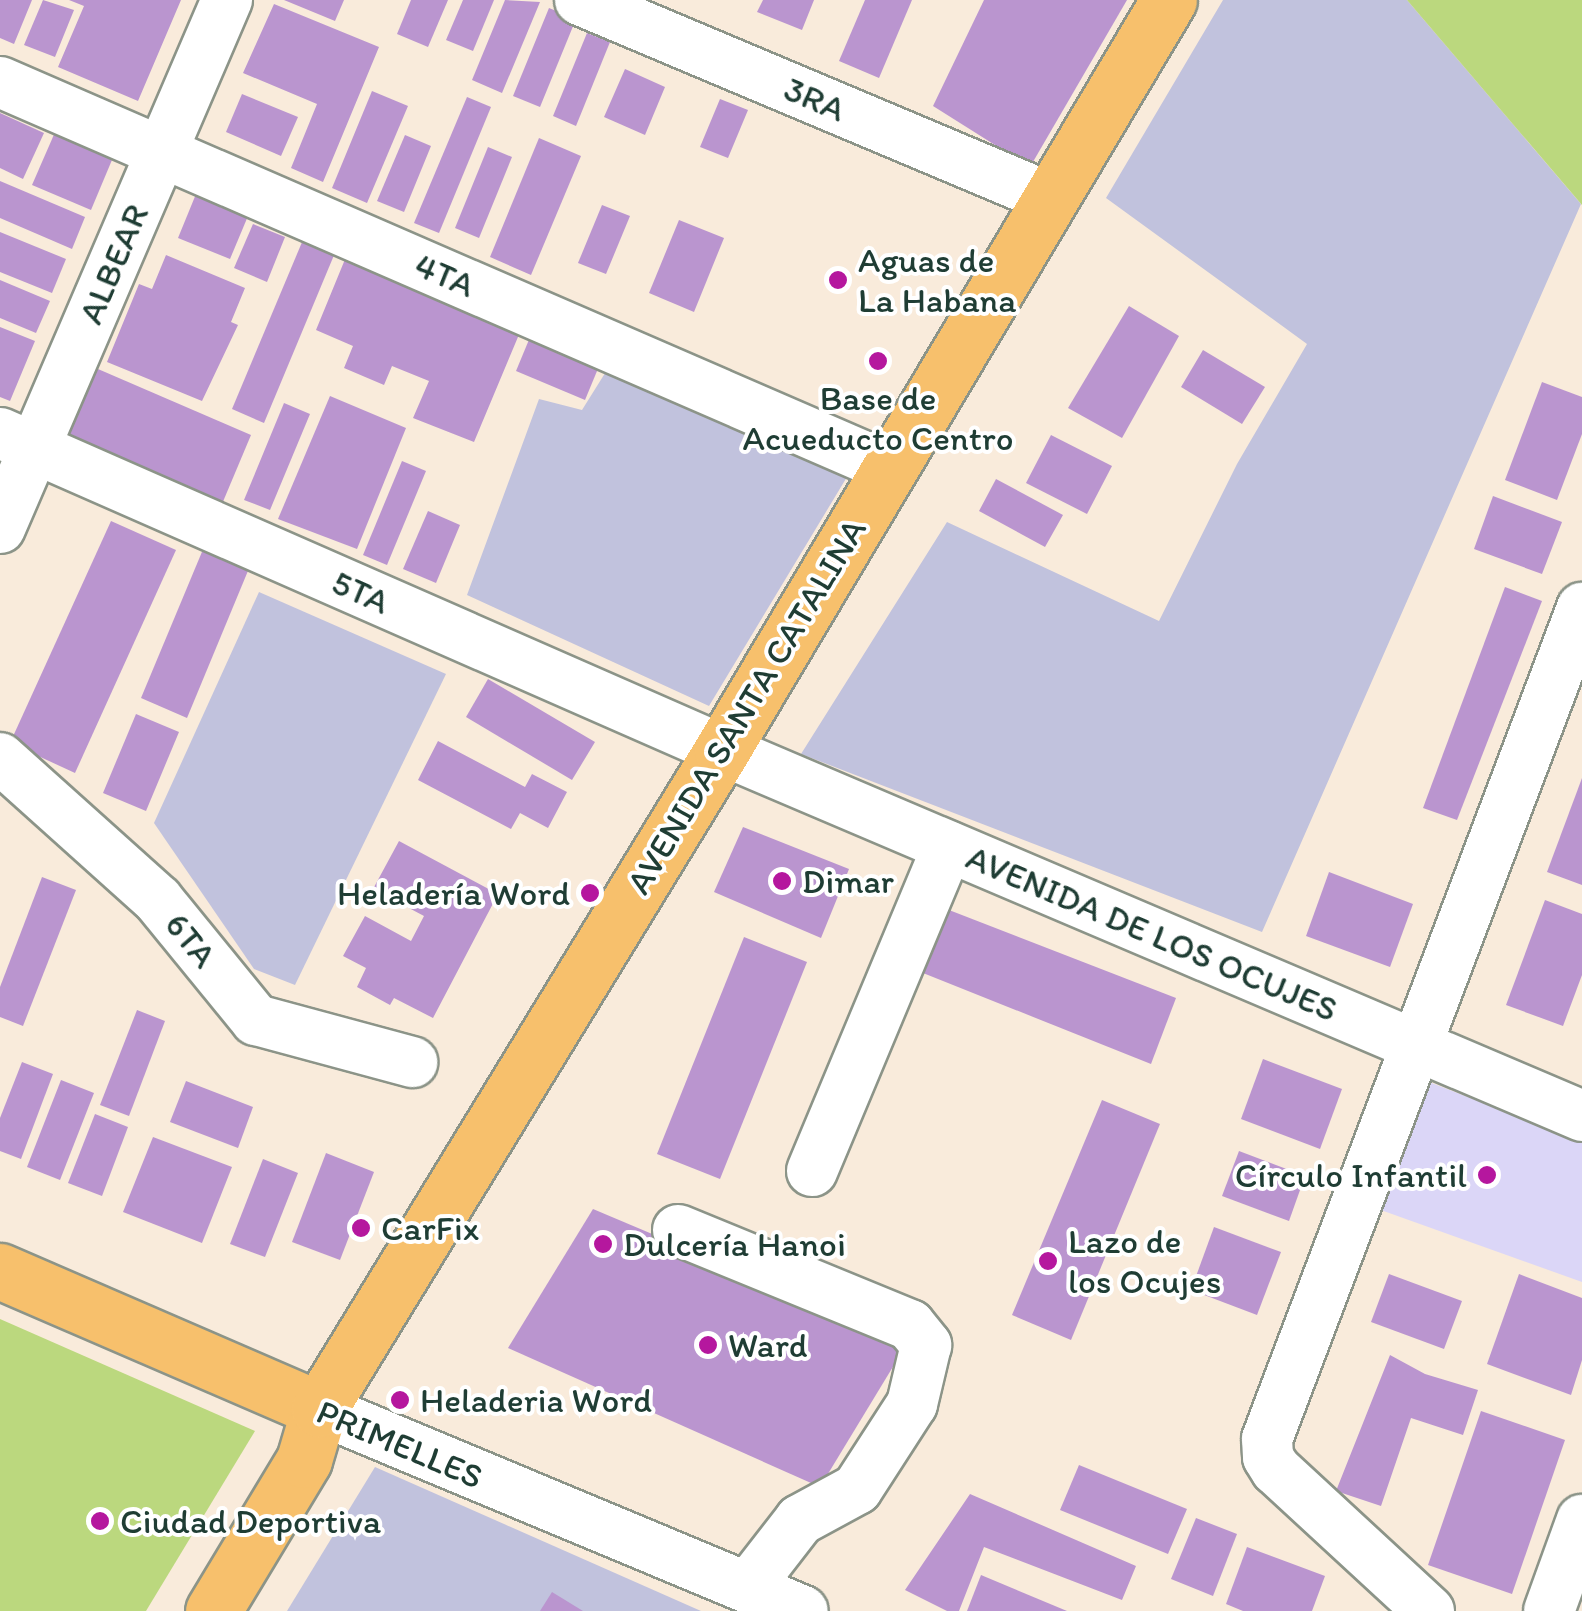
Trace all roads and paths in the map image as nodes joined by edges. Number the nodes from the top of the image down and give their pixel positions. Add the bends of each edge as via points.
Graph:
1 (227, 0) edge
2 (580, 0) edge
3 (1170, 0) edge
4 (0, 82) edge
5 (161, 152) junction
6 (1050, 198) junction
7 (17, 440) edge
8 (890, 468) junction
9 (0, 528) edge
10 (1582, 608) edge
11 (722, 750) junction
12 (0, 758) edge
13 (948, 846) junction
14 (1416, 1046) junction
15 (412, 1062) dead end
16 (1582, 1116) edge
17 (812, 1172) dead end
18 (678, 1230) dead end
19 (0, 1270) edge
20 (319, 1409) junction
21 (1582, 1520) edge
22 (748, 1587) junction
23 (177, 1611) edge
24 (213, 1611) edge
25 (803, 1611) edge
26 (1429, 1611) edge
27 (1548, 1611) edge

1 - 5 street, ALBEAR
2 - 6 street, 3RA
3 - 6 main road, AVENIDA SANTA CATALINA
4 - 5 street, 4TA
5 - 7 street, ALBEAR
5 - 8 street, 4TA
6 - 8 main road, AVENIDA SANTA CATALINA
7 - 9 street, ALBEAR
7 - 11 street, 5TA
8 - 11 main road, AVENIDA SANTA CATALINA
10 - 14 street
11 - 13 street, AVENIDA DE LOS OCUJES
11 - 20 main road, AVENIDA SANTA CATALINA
12 - 15 street, 6TA via 158,900 256,1020
13 - 14 street, AVENIDA DE LOS OCUJES
13 - 17 street
14 - 16 street, AVENIDA DE LOS OCUJES
14 - 26 street via 1267,1439 1276,1470
18 - 22 street via 910,1325 926,1346 912,1404 856,1490 800,1520
19 - 20 main road, PRIMELLES
20 - 22 street, PRIMELLES
20 - 23 main road, AVENIDA SANTA CATALINA via 276,1449
20 - 24 main road, AVENIDA SANTA CATALINA via 304,1460
21 - 27 street
22 - 25 street, PRIMELLES

